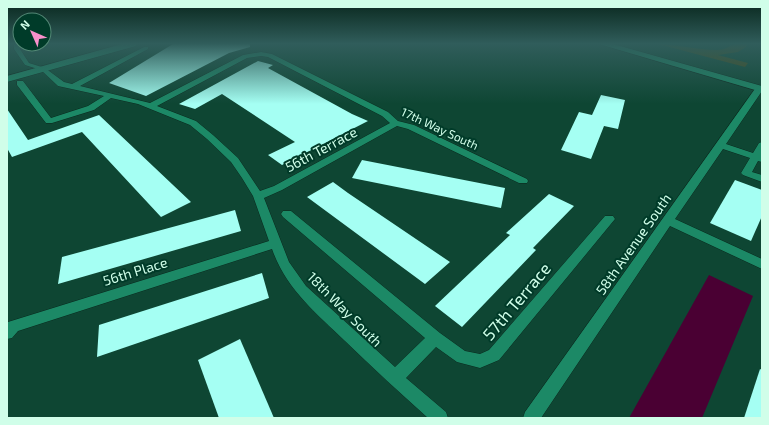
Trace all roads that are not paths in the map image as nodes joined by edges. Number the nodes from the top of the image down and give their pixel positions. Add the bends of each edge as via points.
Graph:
1 (27, 64) joint
2 (62, 64) edge
3 (116, 64) edge
4 (230, 64) edge
5 (287, 64) edge
6 (674, 64) edge
7 (43, 69) junction
8 (7, 70) edge
9 (7, 79) edge
10 (20, 83) dead end
11 (73, 87) junction
12 (761, 88) edge
13 (108, 96) junction
14 (151, 106) junction
15 (395, 123) junction
16 (720, 145) junction
17 (762, 146) edge
18 (758, 158) edge
19 (762, 179) edge
20 (523, 181) dead end
21 (258, 196) junction
22 (287, 214) dead end
23 (609, 219) dead end
24 (667, 220) junction
25 (274, 244) junction
26 (762, 264) edge
27 (7, 333) edge
28 (435, 338) junction
29 (395, 378) junction
30 (440, 418) edge
31 (531, 418) edge

1 - 7 street
1 - 8 main road
2 - 7 main road
3 - 11 street
4 - 14 street, 17th Way South
5 - 15 street, 17th Way South via 385,114
6 - 12 street
7 - 9 main road
7 - 11 street, 18th Way South via 61,84
10 - 13 street via 49,121 91,108
11 - 13 street, 18th Way South
12 - 16 street, 58th Avenue South
13 - 14 street, 18th Way South
14 - 21 street, 18th Way South via 193,123 210,137 235,160
15 - 20 street, 17th Way South via 411,126
15 - 21 street, 56th Terrace via 278,188
16 - 18 street
16 - 24 street, 58th Avenue South
17 - 18 street
18 - 19 street via 746,173
21 - 25 street, 18th Way South
22 - 28 street, 57th Terrace
23 - 28 street, 57th Terrace via 494,355 480,361 462,357
24 - 26 street
24 - 31 street, 58th Avenue South
25 - 27 street, 56th Place via 13,326
25 - 29 street, 18th Way South via 283,264 301,290
28 - 29 street
29 - 30 street, 18th Way South

